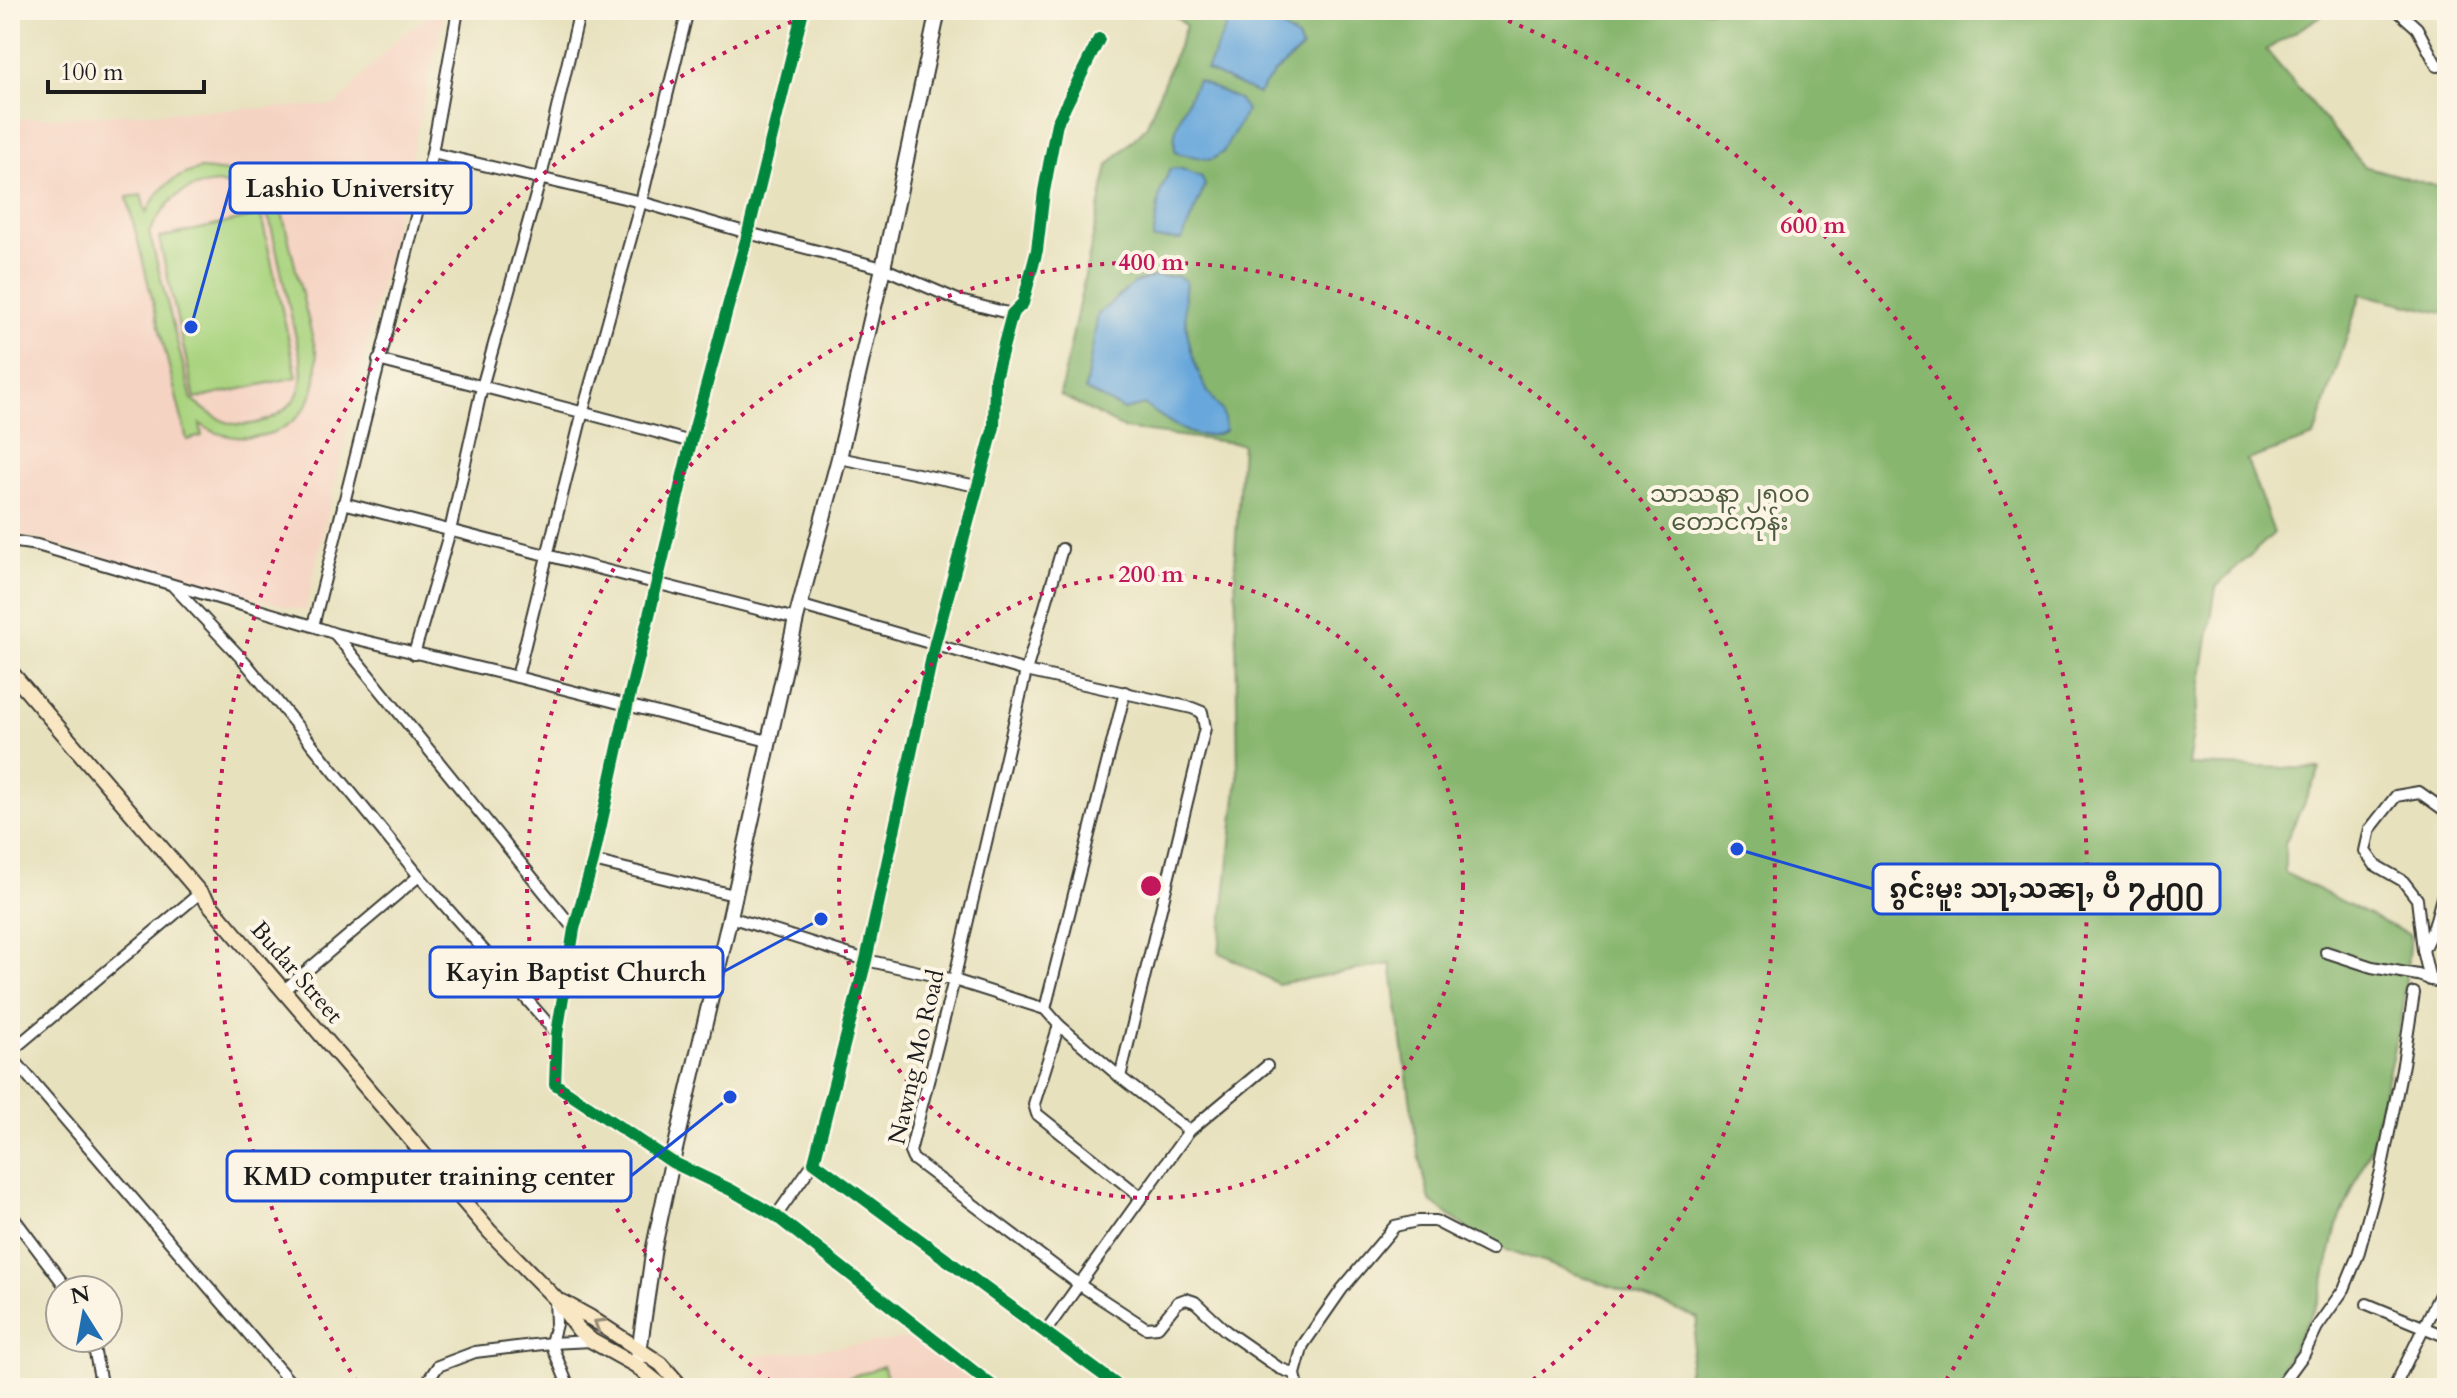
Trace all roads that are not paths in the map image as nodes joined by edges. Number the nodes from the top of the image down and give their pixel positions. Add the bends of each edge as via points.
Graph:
1 (458, 10) edge
2 (580, 10) edge
3 (688, 10) edge
4 (803, 10) edge
5 (2397, 10) edge
6 (937, 15) dead end
7 (1099, 39) dead end
8 (2447, 65) edge
9 (432, 153) junction
10 (541, 177) junction
11 (641, 202) junction
12 (748, 233) junction
13 (883, 268) junction
14 (1012, 314) junction
15 (378, 360) junction
16 (482, 387) junction
17 (583, 411) junction
18 (691, 442) junction
19 (839, 458) junction
20 (977, 486) junction
21 (343, 503) junction
22 (450, 531) junction
23 (10, 541) edge
24 (1062, 549) dead end
25 (549, 555) junction
26 (658, 582) junction
27 (173, 586) junction
28 (798, 612) junction
29 (313, 626) junction
30 (336, 634) junction
31 (935, 643) junction
32 (414, 654) junction
33 (10, 671) edge
34 (1026, 671) junction
35 (517, 677) junction
36 (1125, 692) junction
37 (627, 706) junction
38 (768, 741) junction
39 (2447, 812) edge
40 (593, 861) junction
41 (419, 876) junction
42 (2447, 879) edge
43 (200, 893) junction
44 (734, 895) junction
45 (730, 917) junction
46 (574, 929) junction
47 (2423, 950) junction
48 (2326, 952) dead end
49 (866, 960) junction
50 (954, 980) junction
51 (2430, 980) junction
52 (2447, 985) edge
53 (284, 990) junction
54 (2414, 993) dead end
55 (1045, 1009) junction
56 (1059, 1025) junction
57 (557, 1034) junction
58 (10, 1053) edge
59 (1267, 1066) dead end
60 (1120, 1077) junction
61 (1189, 1131) junction
62 (672, 1162) junction
63 (814, 1162) junction
64 (1142, 1198) junction
65 (10, 1213) edge
66 (776, 1216) junction
67 (1491, 1250) dead end
68 (56, 1274) edge
69 (2447, 1280) edge
70 (1080, 1285) junction
71 (555, 1298) junction
72 (2367, 1304) dead end
73 (2425, 1327) junction
74 (1045, 1332) junction
75 (2447, 1337) edge
76 (592, 1341) junction
77 (551, 1343) junction
78 (95, 1354) edge
79 (638, 1359) junction
80 (1295, 1374) junction
81 (102, 1388) edge
82 (295, 1388) edge
83 (423, 1388) edge
84 (569, 1388) edge
85 (664, 1388) edge
86 (682, 1388) edge
87 (995, 1388) edge
88 (1121, 1388) edge
89 (1298, 1388) edge
90 (2279, 1388) edge
91 (2394, 1388) edge

1 - 9 street
2 - 10 street
3 - 11 street
4 - 12 street
5 - 8 street via 2417,28 2437,66
6 - 13 street
7 - 14 street via 1057,123 1037,250 1023,303
9 - 10 street
9 - 15 street
10 - 11 street
10 - 16 street
11 - 12 street
11 - 17 street
12 - 13 street
12 - 18 street
13 - 14 street via 960,301
13 - 19 street
14 - 20 street via 995,378 994,427
15 - 16 street
15 - 21 street
16 - 17 street
16 - 22 street
17 - 18 street
17 - 25 street
18 - 26 street
19 - 20 street
19 - 28 street
20 - 31 street
21 - 22 street
21 - 29 street
22 - 25 street
22 - 32 street
23 - 27 street
24 - 34 street, Nawng Mo Road
25 - 26 street
25 - 35 street
26 - 28 street
26 - 37 street
27 - 29 street
27 - 41 street via 245,662
28 - 31 street
28 - 38 street
29 - 30 street
30 - 32 street
30 - 46 street
31 - 34 street
31 - 49 street
32 - 35 street
33 - 43 main road, Budar Street
34 - 36 street
34 - 50 street, Nawng Mo Road
35 - 37 street
36 - 55 street
36 - 60 street via 1202,712 1205,728
37 - 38 street
37 - 40 street
38 - 44 street
39 - 47 street via 2419,792 2396,796 2370,829 2365,851 2417,899
40 - 44 street
40 - 46 street
41 - 53 street
41 - 57 street
42 - 47 street
43 - 53 main road, Budar Street
43 - 58 street
44 - 45 street
45 - 49 street
45 - 62 street
46 - 57 street
47 - 51 street
48 - 51 street
49 - 50 street
49 - 63 street
50 - 55 street
50 - 70 street, Nawng Mo Road via 910,1152
51 - 52 street
53 - 71 main road, Budar Street via 490,1232
54 - 90 street via 2381,1171 2358,1255 2344,1289
55 - 56 street
56 - 60 street
56 - 64 street via 1034,1104 1037,1114
57 - 62 street via 555,1084
58 - 82 street
59 - 61 street
60 - 61 street
61 - 64 street
62 - 66 street
62 - 79 street
63 - 66 street
63 - 74 street
64 - 70 street
65 - 68 street
66 - 87 street
67 - 80 street via 1435,1221 1395,1226 1303,1345
69 - 73 street
70 - 74 street
70 - 80 street, Nawng Mo Road via 1152,1329 1178,1302 1195,1302 1226,1331
71 - 76 main road
71 - 77 street
79 -> 71 main road via 591,1318
72 - 73 street
73 - 75 street
73 - 91 street
74 - 88 street
76 - 77 street
76 - 79 main road
77 - 83 street via 475,1352 438,1366
77 - 84 street
78 - 81 street
79 - 85 main road
79 - 86 main road via 661,1364
80 - 89 street

